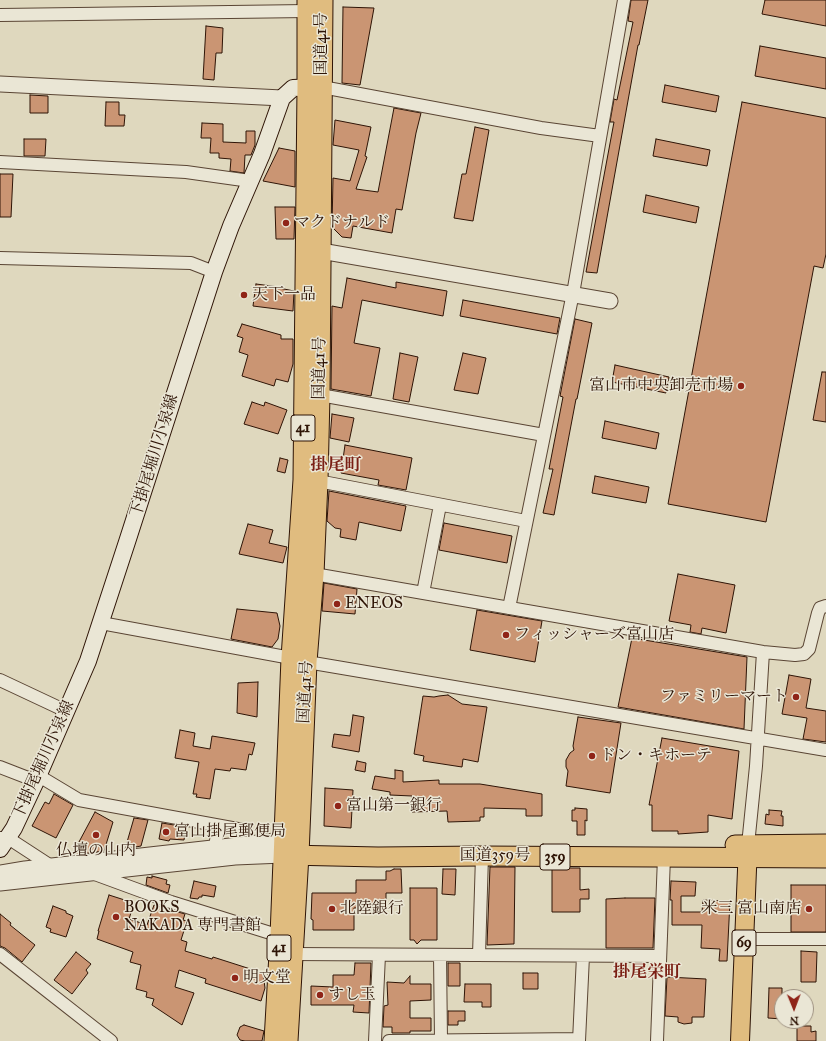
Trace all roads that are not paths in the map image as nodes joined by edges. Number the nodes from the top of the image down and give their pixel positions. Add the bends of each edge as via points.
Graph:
1 (323, 0) edge
2 (624, 0) edge
3 (307, 6) edge
4 (0, 15) edge
5 (0, 84) edge
6 (315, 87) junction
7 (282, 98) junction
8 (600, 136) junction
9 (0, 162) edge
10 (250, 181) junction
11 (313, 251) junction
12 (0, 258) edge
13 (214, 272) junction
14 (573, 293) junction
15 (610, 300) dead end
16 (320, 395) junction
17 (544, 435) junction
18 (318, 481) junction
19 (440, 505) junction
20 (526, 522) junction
21 (314, 574) junction
22 (423, 593) junction
23 (826, 606) edge
24 (509, 608) junction
25 (101, 623) junction
26 (763, 652) junction
27 (299, 660) junction
28 (0, 680) edge
29 (66, 711) junction
30 (757, 739) junction
31 (826, 750) edge
32 (0, 767) edge
33 (38, 778) junction
34 (218, 826) junction
35 (243, 830) dead end
36 (3, 842) edge
37 (826, 844) edge
38 (216, 848) junction
39 (291, 848) junction
40 (748, 852) junction
41 (482, 856) junction
42 (664, 857) junction
43 (826, 858) edge
44 (51, 866) junction
45 (0, 873) edge
46 (92, 873) junction
47 (0, 883) edge
48 (280, 936) junction
49 (744, 939) junction
50 (826, 939) edge
51 (0, 954) edge
52 (292, 954) junction
53 (379, 955) junction
54 (440, 955) junction
55 (479, 955) junction
56 (582, 956) junction
57 (660, 956) junction
58 (441, 1040) edge
59 (579, 1040) edge
60 (111, 1041) edge
61 (274, 1041) edge
62 (288, 1041) edge
63 (374, 1041) edge
64 (389, 1041) edge
65 (657, 1041) edge
66 (740, 1041) edge

1 - 6 highway, 国道41号 / 41
2 - 8 street
3 - 4 street
3 - 6 highway, 国道41号 / 41
5 - 7 street
6 - 7 main road via 293,88
6 - 8 street via 541,128
6 - 11 highway, 国道41号 / 41
7 - 10 main road, 下掛尾堀川小泉線
8 - 14 street
9 - 10 street via 186,172
10 - 13 main road, 下掛尾堀川小泉線
11 - 14 street
11 - 16 highway, 国道41号 / 41
11 - 27 highway, 国道41号 / 41 via 303,480
12 - 13 street via 192,263
13 - 25 main road, 下掛尾堀川小泉線
14 - 15 street
14 - 17 street
16 - 17 street
16 - 18 highway, 国道41号 / 41
17 - 20 street
18 - 19 street
18 - 21 highway, 国道41号 / 41
19 - 20 street
19 - 22 street
20 - 24 street
21 - 22 street
21 - 27 highway, 国道41号 / 41
22 - 24 street
23 - 26 street via 820,608 806,652 795,655
24 - 26 street
25 - 27 street
25 - 29 main road, 下掛尾堀川小泉線
26 - 30 street
27 - 30 street
27 - 39 highway, 国道41号 / 41
28 - 29 street
29 - 33 main road, 下掛尾堀川小泉線
30 - 31 street
30 - 40 street
32 - 33 street
33 - 34 street via 79,800
33 - 36 main road, 下掛尾堀川小泉線
34 - 35 street
34 - 38 street
36 - 44 street
37 - 40 highway, 国道359号 / 359
38 - 39 street
38 - 44 street
39 - 40 highway, 国道359号 / 359 via 348,845
39 - 41 highway, 国道359号 / 359 via 378,857
39 - 46 street
39 - 48 highway, 41
39 - 52 highway, 41
40 - 42 highway, 国道359号 / 359
40 - 43 highway, 国道359号 / 359
40 - 49 main road, 69
41 - 42 highway, 国道359号 / 359
41 - 55 street
42 - 57 street
44 - 45 street
46 - 47 street
46 - 48 street via 171,902
48 - 61 highway, 41
49 - 50 street
49 - 66 main road, 69
51 - 60 street
52 - 53 street
52 - 62 highway, 41
53 - 54 street
53 - 63 street
54 - 55 street
54 - 58 street
55 - 56 street
56 - 57 street
56 - 59 street
57 - 65 street
58 - 59 street
58 - 64 street

